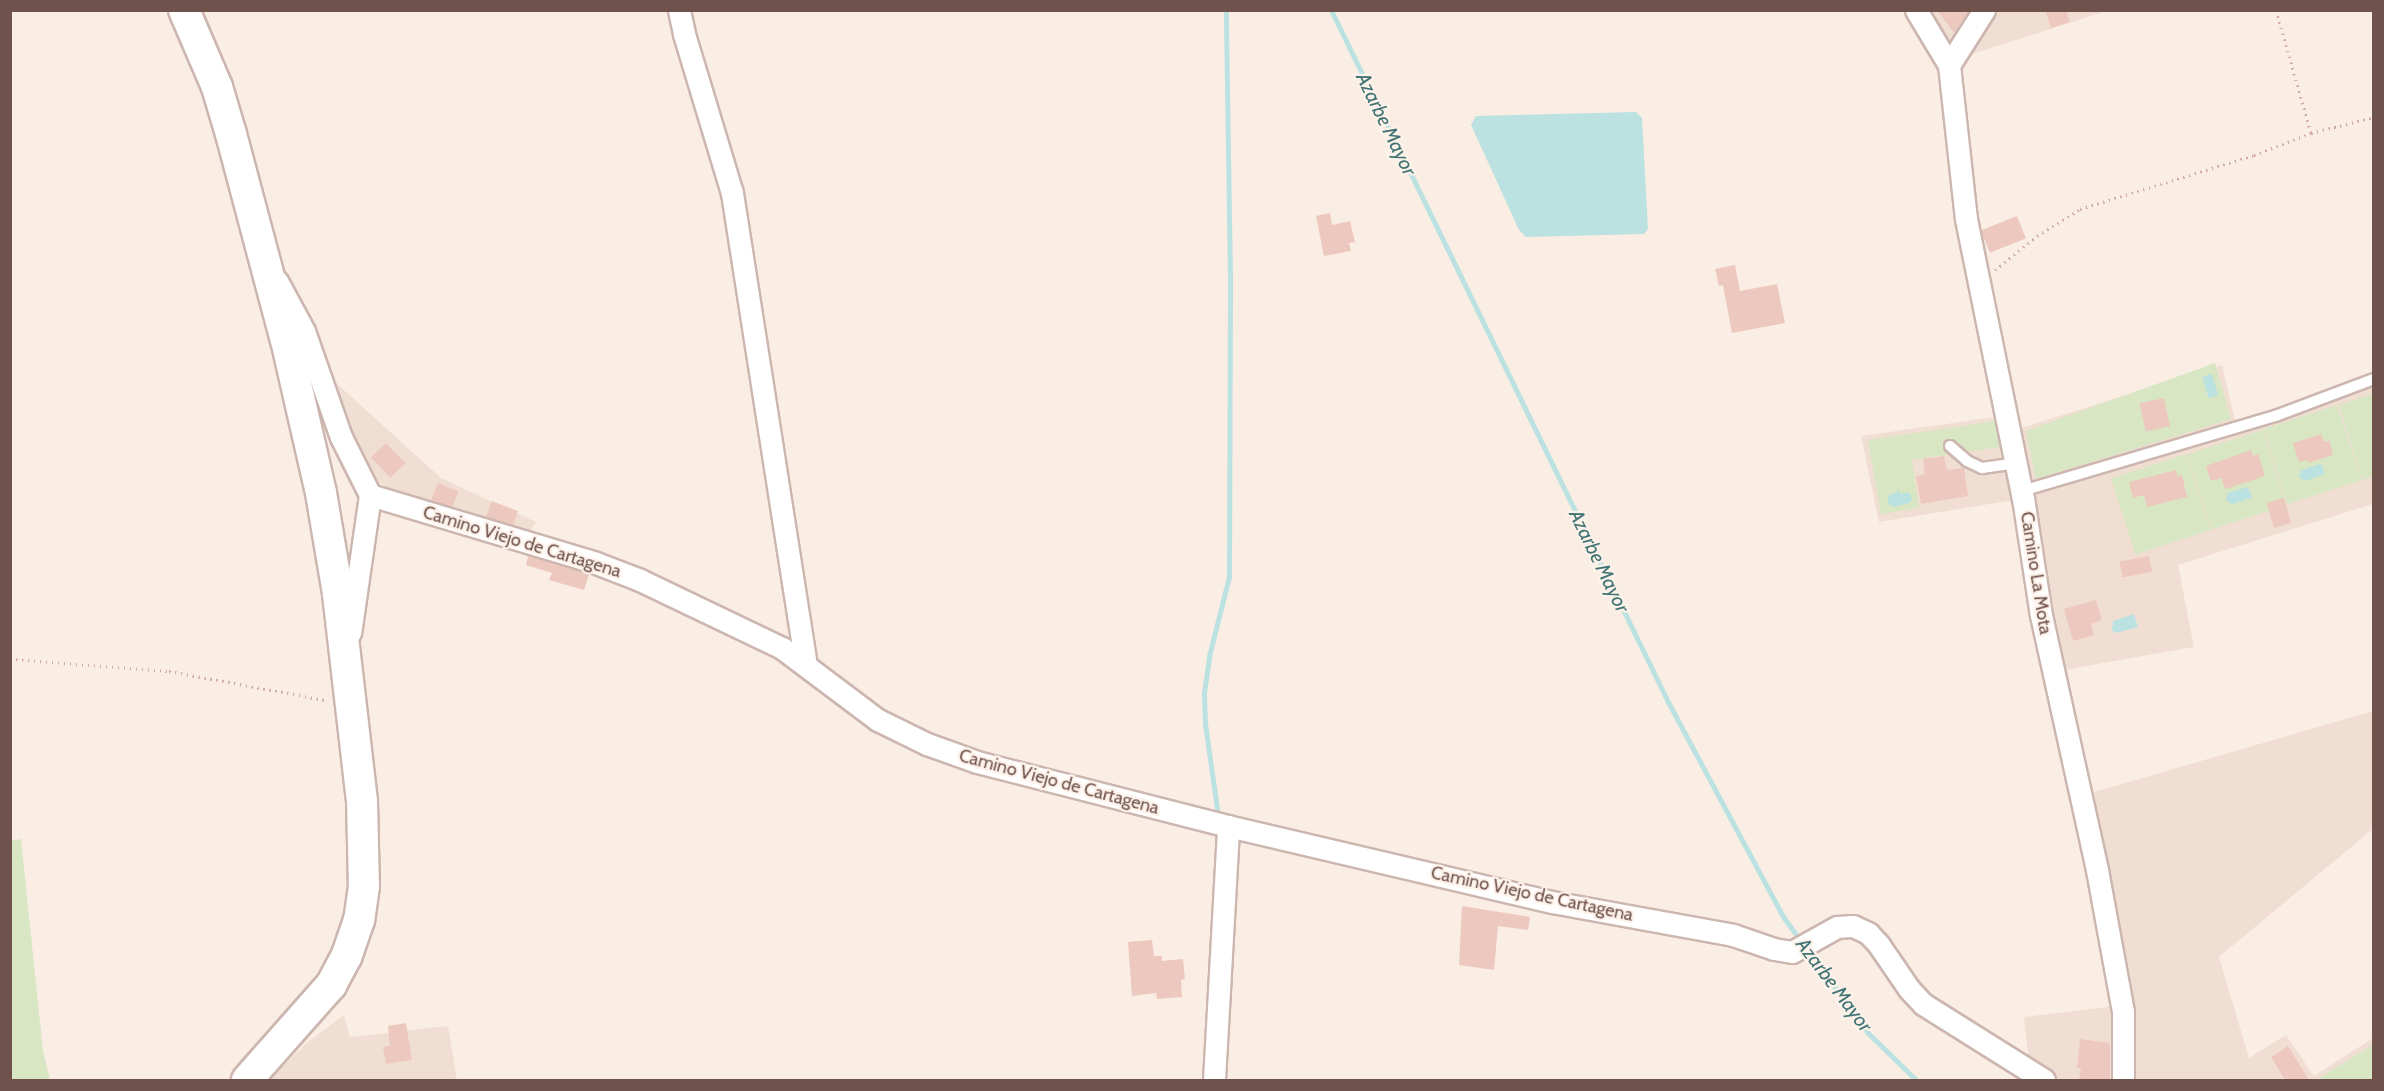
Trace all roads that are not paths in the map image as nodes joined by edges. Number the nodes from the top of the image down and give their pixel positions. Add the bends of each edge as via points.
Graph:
1 (183, 10) edge
2 (680, 10) edge
3 (1916, 10) edge
4 (1984, 10) edge
5 (1949, 65) junction
6 (264, 260) junction
7 (2373, 380) edge
8 (1950, 446) dead end
9 (2016, 463) junction
10 (2022, 491) junction
11 (370, 495) junction
12 (347, 659) junction
13 (806, 664) junction
14 (1228, 826) junction
15 (247, 1080) edge
16 (1214, 1080) edge
17 (2044, 1080) edge
18 (2123, 1080) edge

1 - 6 main road via 217,87
2 - 13 street via 732,193
3 - 5 street
4 - 5 street
5 - 9 street, Camino La Mota via 1966,219
6 - 11 street via 296,311 341,437
6 - 12 main road via 321,493
7 - 10 lane via 2278,415
8 - 9 lane via 1982,468
9 - 10 street, Camino La Mota
10 - 18 street, Camino La Mota via 2041,615 2097,870 2123,1011
11 - 12 street
11 - 13 street, Camino Viejo de Cartagena via 596,563 761,637
12 - 15 main road via 365,847 358,920 346,957 331,985
13 - 14 street, Camino Viejo de Cartagena via 878,720 927,744 1030,777
14 - 16 street
14 - 17 street, Camino Viejo de Cartagena via 1552,902 1733,935 1792,952 1837,927 1853,926 1868,933 1879,945 1923,1004

